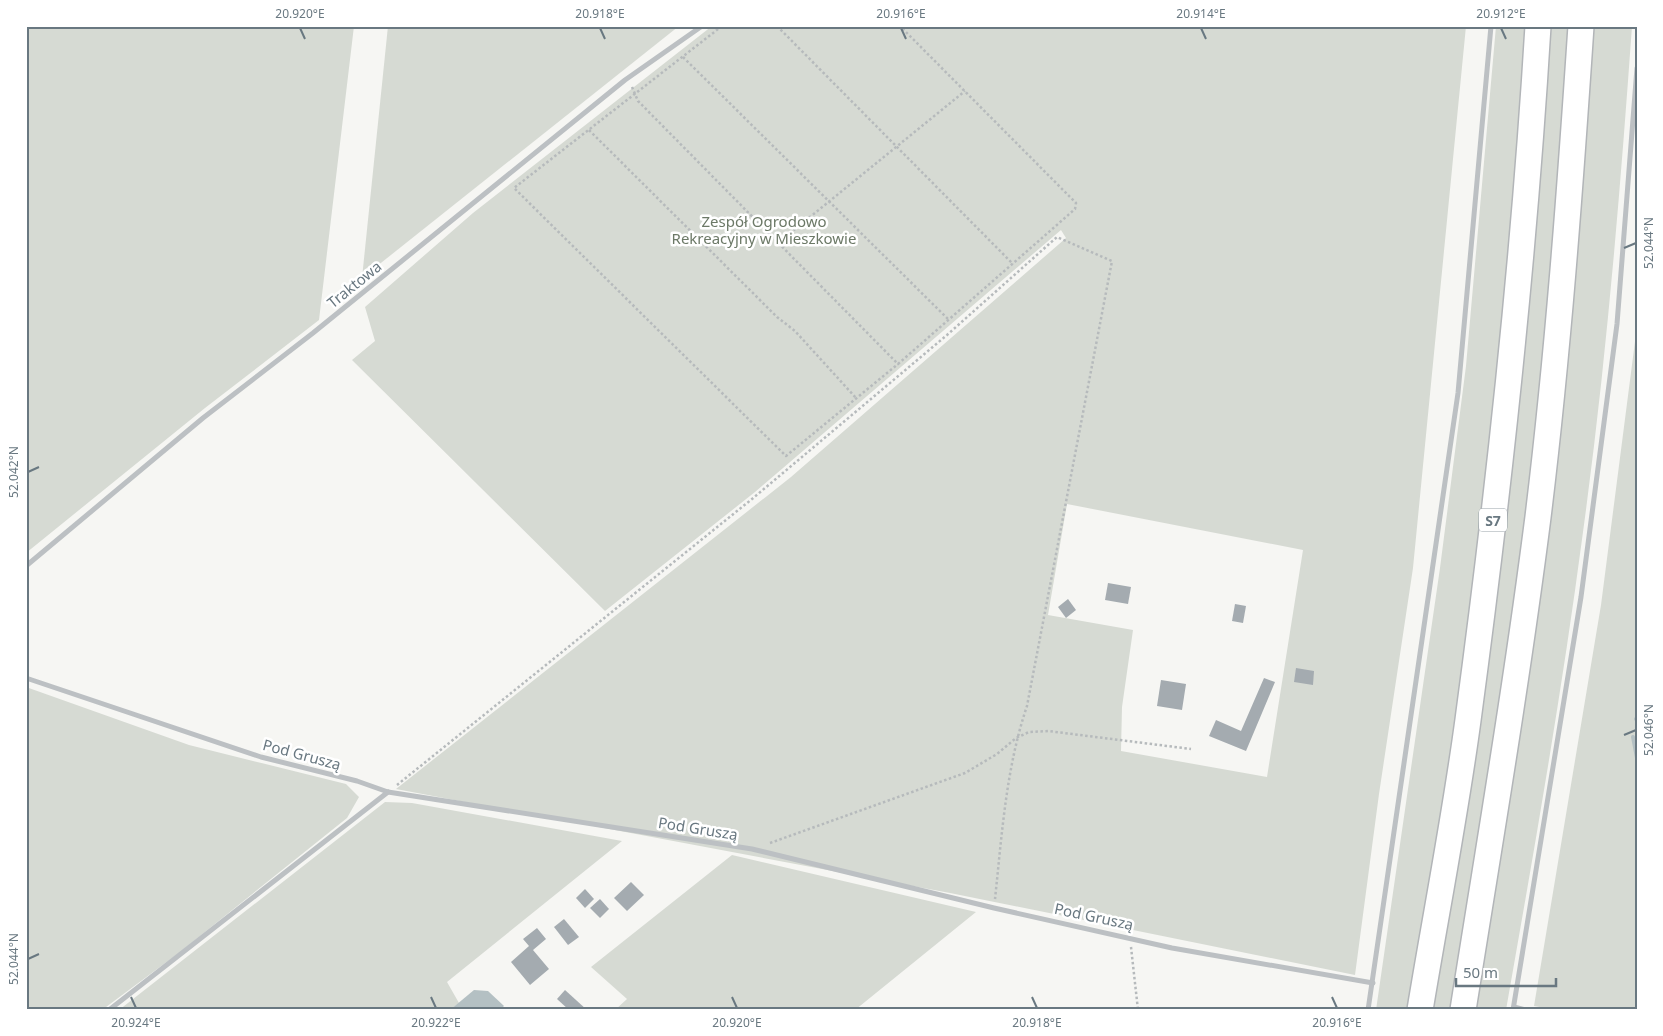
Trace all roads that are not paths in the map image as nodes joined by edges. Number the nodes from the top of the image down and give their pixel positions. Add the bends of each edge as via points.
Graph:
1 (702, 26) edge
2 (1492, 26) edge
3 (1538, 26) edge
4 (1580, 26) edge
5 (1637, 68) edge
6 (26, 566) edge
7 (26, 678) edge
8 (388, 792) junction
9 (1373, 983) junction
10 (1513, 1008) edge
11 (109, 1010) edge
12 (1368, 1010) edge
13 (1420, 1010) edge
14 (1462, 1010) edge
15 (1526, 1010) edge

1 - 6 street, Traktowa via 625,80 203,418
2 - 9 street via 1458,393
3 - 13 highway, S7 via 1508,390 1468,722
4 - 14 highway via 1560,299 1538,516 1509,727
5 - 10 street via 1618,324 1581,597
7 - 8 street, Pod Gruszą via 261,757
8 - 9 street, Pod Gruszą via 752,849 1172,948
8 - 11 street
9 - 12 street
10 - 15 street

